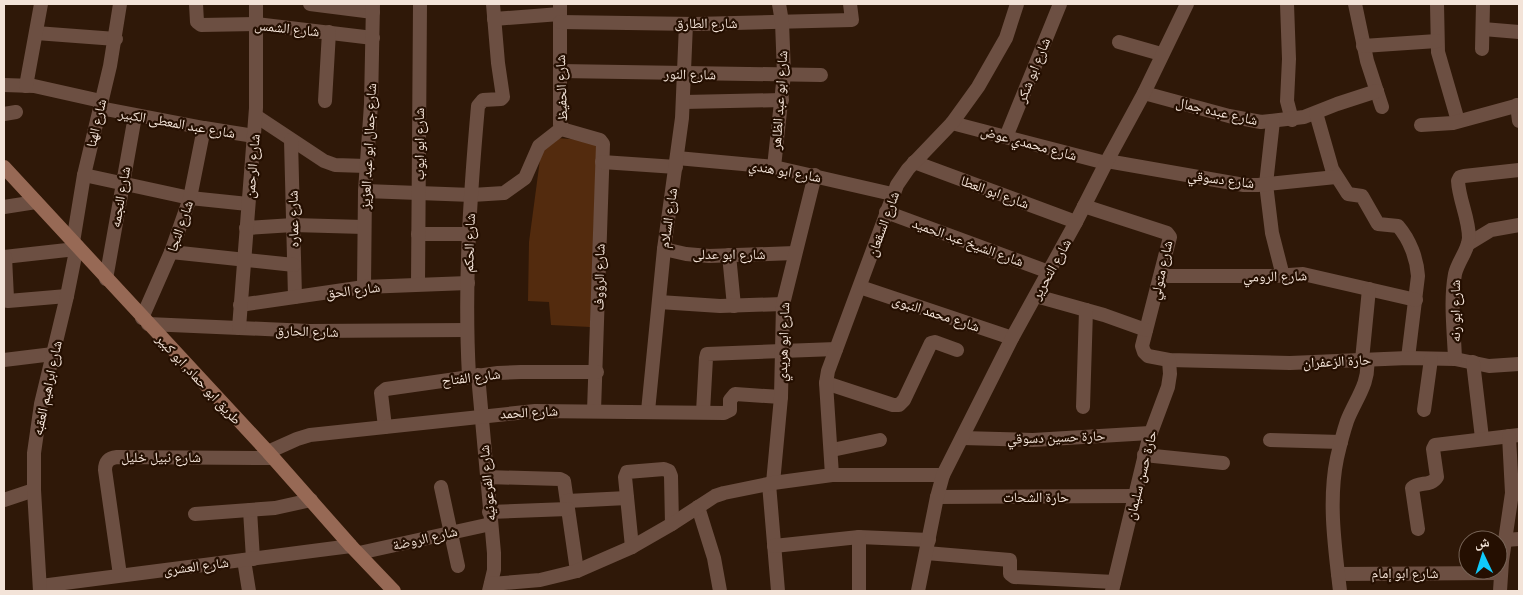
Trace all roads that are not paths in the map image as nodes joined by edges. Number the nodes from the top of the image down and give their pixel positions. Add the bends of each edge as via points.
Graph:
1 (41, 4) edge
2 (120, 4) edge
3 (196, 4) edge
4 (256, 4) edge
5 (310, 4) edge
6 (420, 4) edge
7 (493, 4) edge
8 (780, 4) edge
9 (850, 4) edge
10 (1017, 4) edge
11 (1060, 4) edge
12 (1187, 4) edge
13 (1287, 4) edge
14 (1355, 4) edge
15 (1437, 4) edge
16 (1483, 4) edge
17 (373, 8) edge
18 (560, 13) edge
19 (494, 19) junction
20 (782, 22) junction
21 (256, 24) junction
22 (686, 24) junction
23 (1483, 29) junction
24 (329, 32) junction
25 (1519, 32) edge
26 (36, 33) junction
27 (373, 38) junction
28 (116, 39) junction
29 (1437, 41) junction
30 (1119, 42) dead end
31 (1363, 46) junction
32 (1482, 49) dead end
33 (1161, 54) junction
34 (560, 71) junction
35 (685, 74) junction
36 (784, 74) junction
37 (821, 74) dead end
38 (4, 85) edge
39 (26, 86) junction
40 (1377, 91) junction
41 (1144, 92) junction
42 (782, 100) junction
43 (325, 101) dead end
44 (684, 102) junction
45 (100, 105) junction
46 (1518, 105) edge
47 (1382, 107) dead end
48 (1316, 113) junction
49 (135, 116) junction
50 (256, 116) junction
51 (1292, 120) junction
52 (1273, 121) junction
53 (1458, 121) junction
54 (1519, 121) edge
55 (952, 123) junction
56 (1421, 125) dead end
57 (204, 128) junction
58 (562, 128) junction
59 (254, 136) junction
60 (1006, 137) junction
61 (291, 140) junction
62 (602, 144) joint
63 (602, 162) junction
64 (676, 162) junction
65 (914, 162) junction
66 (1106, 162) junction
67 (366, 166) junction
68 (4, 167) edge
69 (774, 167) junction
70 (1519, 170) edge
71 (84, 175) junction
72 (815, 176) junction
73 (1336, 177) junction
74 (123, 184) junction
75 (1266, 184) junction
76 (365, 191) junction
77 (418, 192) junction
78 (892, 194) junction
79 (472, 195) junction
80 (190, 198) junction
81 (36, 202) junction
82 (248, 204) junction
83 (1084, 206) junction
84 (4, 207) edge
85 (886, 212) junction
86 (1076, 222) junction
87 (293, 225) junction
88 (1519, 225) edge
89 (364, 227) junction
90 (246, 228) junction
91 (418, 234) junction
92 (469, 234) junction
93 (1468, 244) junction
94 (76, 246) junction
95 (664, 249) junction
96 (172, 252) junction
97 (795, 253) junction
98 (729, 255) junction
99 (4, 257) edge
100 (244, 260) junction
101 (294, 265) junction
102 (1049, 272) junction
103 (1160, 276) junction
104 (1283, 276) junction
105 (106, 278) junction
106 (468, 283) junction
107 (418, 284) junction
108 (364, 287) junction
109 (860, 287) junction
110 (1369, 289) junction
111 (67, 296) junction
112 (1036, 296) junction
113 (295, 298) junction
114 (1416, 300) junction
115 (659, 302) junction
116 (783, 304) junction
117 (240, 305) junction
118 (734, 306) junction
119 (1086, 310) junction
120 (145, 321) junction
121 (239, 328) junction
122 (467, 330) junction
123 (1146, 330) junction
124 (1012, 338) junction
125 (836, 349) junction
126 (958, 350) dead end
127 (782, 351) junction
128 (54, 354) junction
129 (1154, 358) joint
130 (1408, 358) junction
131 (1431, 359) junction
132 (1455, 359) junction
133 (4, 360) edge
134 (1169, 360) junction
135 (1365, 360) junction
136 (1473, 362) junction
137 (1519, 364) edge
138 (597, 372) junction
139 (474, 376) junction
140 (826, 383) junction
141 (781, 397) junction
142 (1083, 407) dead end
143 (594, 410) junction
144 (1424, 410) dead end
145 (648, 411) junction
146 (703, 412) junction
147 (481, 416) junction
148 (385, 427) junction
149 (1150, 433) junction
150 (1514, 436) edge
151 (962, 438) junction
152 (1482, 438) junction
153 (880, 440) dead end
154 (1270, 440) dead end
155 (1341, 442) junction
156 (832, 450) junction
157 (270, 455) junction
158 (1144, 455) junction
159 (1515, 461) edge
160 (1223, 463) dead end
161 (832, 475) junction
162 (943, 476) junction
163 (487, 477) junction
164 (771, 483) junction
165 (441, 487) dead end
166 (34, 490) junction
167 (1135, 496) junction
168 (937, 497) junction
169 (627, 498) junction
170 (4, 500) edge
171 (311, 500) junction
172 (568, 505) junction
173 (698, 507) junction
174 (250, 510) junction
175 (195, 514) dead end
176 (490, 518) junction
177 (672, 524) junction
178 (1418, 529) dead end
179 (451, 532) junction
180 (859, 537) junction
181 (1512, 540) edge
182 (774, 546) junction
183 (927, 546) junction
184 (632, 547) junction
185 (355, 550) junction
186 (248, 559) junction
187 (458, 566) dead end
188 (577, 571) junction
189 (1458, 573) edge
190 (1338, 574) junction
191 (120, 575) junction
192 (1113, 586) edge
193 (490, 588) edge
194 (41, 589) edge
195 (249, 591) edge
196 (394, 591) edge
197 (720, 591) edge
198 (778, 591) edge
199 (859, 591) edge
200 (918, 591) edge
201 (1340, 591) edge

1 - 26 street
2 - 28 street, شارع الهنا
3 - 21 street, شارع الشمس via 197,22 201,25
4 - 21 street, شارع الرحمن
5 - 17 street
6 - 77 street, شارع ابو ايوب
7 - 19 street
8 - 20 street, شارع ابو عبد الظاهر
9 - 20 street, شارع الطارق via 852,20
10 - 55 street, شارع السقعان via 997,56
11 - 60 street, شارع ابو شكر
12 - 33 street, شارع التحرير
13 - 51 street via 1287,101
14 - 31 street
15 - 29 street
16 - 23 street
17 - 27 street, شارع جمال ابو عبد العزيز
18 - 19 street, شارع الطارق
18 - 22 street, شارع الطارق
18 - 34 street, شارع الحفيظ
19 - 79 street, شارع الحكم via 503,95 499,99 482,100 477,110
20 - 22 street, شارع الطارق
20 - 36 street, شارع ابو عبد الظاهر
21 - 24 street, شارع الشمس
21 - 50 street, شارع الرحمن
22 - 35 street, شارع السلام
23 - 25 street
23 - 32 street
24 - 27 street, شارع الشمس
24 - 43 street
26 - 28 street
26 - 39 street
27 - 67 street, شارع جمال ابو عبد العزيز
28 - 45 street, شارع الهنا
29 - 31 street
29 - 53 street
30 - 33 street
31 - 40 street
33 - 41 street, شارع التحرير
34 - 35 street, شارع النور
34 - 58 street, شارع الحفيظ via 559,122
35 - 36 street, شارع النور
35 - 44 street, شارع السلام
36 - 37 street, شارع النور
36 - 42 street, شارع ابو عبد الظاهر
38 - 39 street, شارع عبد المعطى الكبير
39 - 45 street, شارع عبد المعطى الكبير
40 - 47 street
40 - 48 street, شارع عبده جمال
41 - 52 street, شارع عبده جمال via 1230,116
41 - 66 street, شارع التحرير
42 - 44 street
42 - 69 street, شارع ابو عبد الظاهر
44 - 64 street, شارع السلام
45 - 49 street, شارع عبد المعطى الكبير
45 - 71 street, شارع الهنا
46 - 53 street
46 - 54 street
48 - 51 street, شارع عبده جمال
48 - 73 street
49 - 57 street, شارع عبد المعطى الكبير
49 - 74 street, شارع النجمه
50 - 59 street, شارع الرحمن
50 - 61 street
51 - 52 street, شارع عبده جمال
52 - 75 street
53 - 56 street
55 - 60 street, شارع محمدي عوض
55 - 65 street, شارع السقعان
57 - 59 street, شارع عبد المعطى الكبير
57 - 80 street, شارع النجا
58 - 62 street, شارع الحفيظ via 600,140
58 - 79 street via 539,146 525,178 514,187 504,193
59 - 82 street, شارع الرحمن
60 - 66 street, شارع محمدي عوض
61 - 67 street via 335,165
61 - 87 street, شارع عماره
62 - 63 street, شارع الرؤوف
63 - 64 street, شارع ابو هندي
63 - 138 street, شارع الرؤوف
64 - 69 street, شارع ابو هندي
64 - 95 street, شارع السلام
65 - 78 street, شارع السقعان
65 - 86 street, شارع ابو العطا
66 - 75 street, شارع دسوقي via 1229,182
66 - 83 street, شارع التحرير
67 - 76 street, شارع جمال ابو عبد العزيز
68 - 81 main road, طريق ابو حماد, ابو كبير
69 - 72 street, شارع ابو هندي
70 - 93 street, شارع ابو رنه via 1460,177
71 - 74 street
71 - 94 street, شارع الهنا
72 - 78 street, شارع ابو هندي
72 - 97 street, شارع ابو هريدي
73 - 75 street, شارع دسوقي
73 - 114 street via 1348,194 1362,196 1378,224 1394,225 1400,229 1418,265
74 - 80 street
74 - 105 street, شارع النجمه
75 - 104 street via 1272,233
76 - 77 street
76 - 89 street, شارع جمال ابو عبد العزيز
77 - 79 street
77 - 91 street, شارع ابو ايوب
78 - 85 street, شارع السقعان
79 - 92 street, شارع الحكم
80 - 82 street
80 - 96 street, شارع النجا
81 - 84 street
81 - 94 main road, طريق ابو حماد, ابو كبير
82 - 90 street, شارع الرحمن
83 - 86 street, شارع التحرير
83 - 103 street, شارع متولي via 1167,233 1170,240
85 - 102 street, شارع الشيخ عبد الحميد
85 - 109 street, شارع السقعان
86 - 102 street, شارع التحرير
87 - 89 street
87 - 90 street
87 - 101 street, شارع عماره
88 - 93 street via 1491,230
89 - 108 street, شارع جمال ابو عبد العزيز
90 - 100 street, شارع الرحمن
91 - 92 street
91 - 107 street, شارع ابو ايوب
92 - 106 street, شارع الحكم
93 - 132 street, شارع ابو رنه via 1456,271 1453,288
94 - 99 street
94 - 105 main road, طريق ابو حماد, ابو كبير
94 - 111 street, شارع ابراهيم العقبه
95 - 98 street, شارع ابو عدلى via 698,256
95 - 115 street, شارع السلام
96 - 100 street
96 - 120 street, شارع النجا
97 - 98 street, شارع ابو عدلى
97 - 116 street, شارع ابو هريدي
98 - 118 street
99 - 111 street via 8,301
100 - 101 street
100 - 117 street, شارع الرحمن
101 - 113 street, شارع عماره
102 - 112 street, شارع التحرير
103 - 104 street, شارع الرومي
103 - 123 street, شارع متولي
104 - 110 street, شارع الرومي via 1314,275
105 - 120 main road, طريق ابو حماد, ابو كبير
106 - 107 street, شارع الحق
106 - 122 street, شارع الحكم
107 - 108 street, شارع الحق
108 - 113 street, شارع الحق
109 - 124 street, شارع محمد النبوى
109 - 125 street, شارع السقعان
110 - 114 street, شارع الرومي
110 - 135 street
111 - 128 street, شارع ابراهيم العقبه
112 - 119 street
112 - 124 street, شارع التحرير
113 - 117 street, شارع الحق
114 - 130 street
115 - 118 street
115 - 145 street, شارع السلام
116 - 118 street
116 - 127 street, شارع ابو هريدي
117 - 121 street, شارع الرحمن
119 - 123 street
119 - 142 street
120 - 121 street, شارع الحارق
120 - 157 main road, طريق ابو حماد, ابو كبير
121 - 122 street, شارع الحارق via 341,332
122 - 139 street, شارع الحكم
123 - 129 street, شارع متولي via 1142,346 1144,352
124 - 151 street, شارع التحرير
125 - 127 street
125 - 140 street, شارع السقعان
126 - 140 street via 931,343 899,405
127 - 141 street, شارع ابو هريدي
127 - 146 street via 708,354
128 - 133 street
128 - 166 street, شارع ابراهيم العقبه via 37,428
129 - 134 street, حارة الزعفران
130 - 131 street, حارة الزعفران
130 - 135 street, حارة الزعفران
131 - 132 street, حارة الزعفران
131 - 144 street
132 - 136 street, حارة الزعفران
134 - 135 street, حارة الزعفران via 1274,363
134 - 149 street, حارة حسن سليمان via 1168,387
135 - 155 street via 1368,367 1366,382
136 - 137 street, حارة الزعفران via 1489,366
136 - 152 street
138 - 139 street, شارع الفتاح
138 - 143 street, شارع الرؤوف
139 - 147 street, شارع الفرعونيه
139 - 148 street, شارع الفتاح via 384,390 381,393
140 - 156 street, شارع السقعان
141 - 146 street, شارع الحمد via 736,394 730,400 728,412
141 - 164 street, شارع ابو هريدي
143 - 145 street, شارع الحمد
143 - 147 street, شارع الحمد
145 - 146 street, شارع الحمد
147 - 148 street, شارع الحمد
147 - 163 street, شارع الفرعونيه
148 - 157 street, شارع الحمد via 297,439
149 - 151 street, حارة حسين دسوقي via 1033,440
149 - 158 street, حارة حسن سليمان
150 - 152 street
150 - 159 street
151 - 162 street, شارع التحرير
152 - 178 street via 1433,447 1436,480 1412,488
153 - 156 street
154 - 155 street
155 - 190 street via 1332,503
156 - 161 street, شارع السقعان
157 - 171 main road, طريق ابو حماد, ابو كبير
157 - 191 street, شارع نبيل خليل via 117,457 108,460 105,470
158 - 160 street
158 - 167 street, حارة حسن سليمان
159 - 181 street
161 - 162 street
161 - 164 street
162 - 168 street, شارع التحرير
163 - 172 street via 562,480
163 - 176 street, شارع الفرعونيه
164 - 173 street via 724,493
164 - 182 street, شارع ابو هريدي
165 - 179 street
166 - 170 street
166 - 194 street, شارع ابراهيم العقبه
167 - 168 street, حارة الشحات
167 - 192 street, حارة حسن سليمان
168 - 183 street, شارع التحرير
169 - 172 street, شارع الروضة
169 - 177 street via 627,472 669,471
169 - 184 street
171 - 174 street
171 - 185 main road, طريق ابو حماد, ابو كبير
172 - 176 street, شارع الروضة
172 - 188 street
173 - 177 street
173 - 197 street via 714,558
174 - 175 street
174 - 186 street
176 - 179 street, شارع الروضة
176 - 193 street, شارع الفرعونيه via 494,552
177 - 184 street
179 - 185 street, شارع الروضة
179 - 187 street
180 - 182 street
180 - 183 street
180 - 199 street
182 - 198 street, شارع ابو هريدي
183 - 192 street via 1010,560 1010,574 1014,577
183 - 200 street, شارع التحرير
184 - 188 street
185 - 186 street, شارع العشرى
185 - 196 main road, طريق ابو حماد, ابو كبير
186 - 191 street, شارع العشرى
186 - 195 street
188 - 193 street
189 - 190 street, شارع ابو إمام
190 - 201 street
191 - 194 street, شارع العشرى

